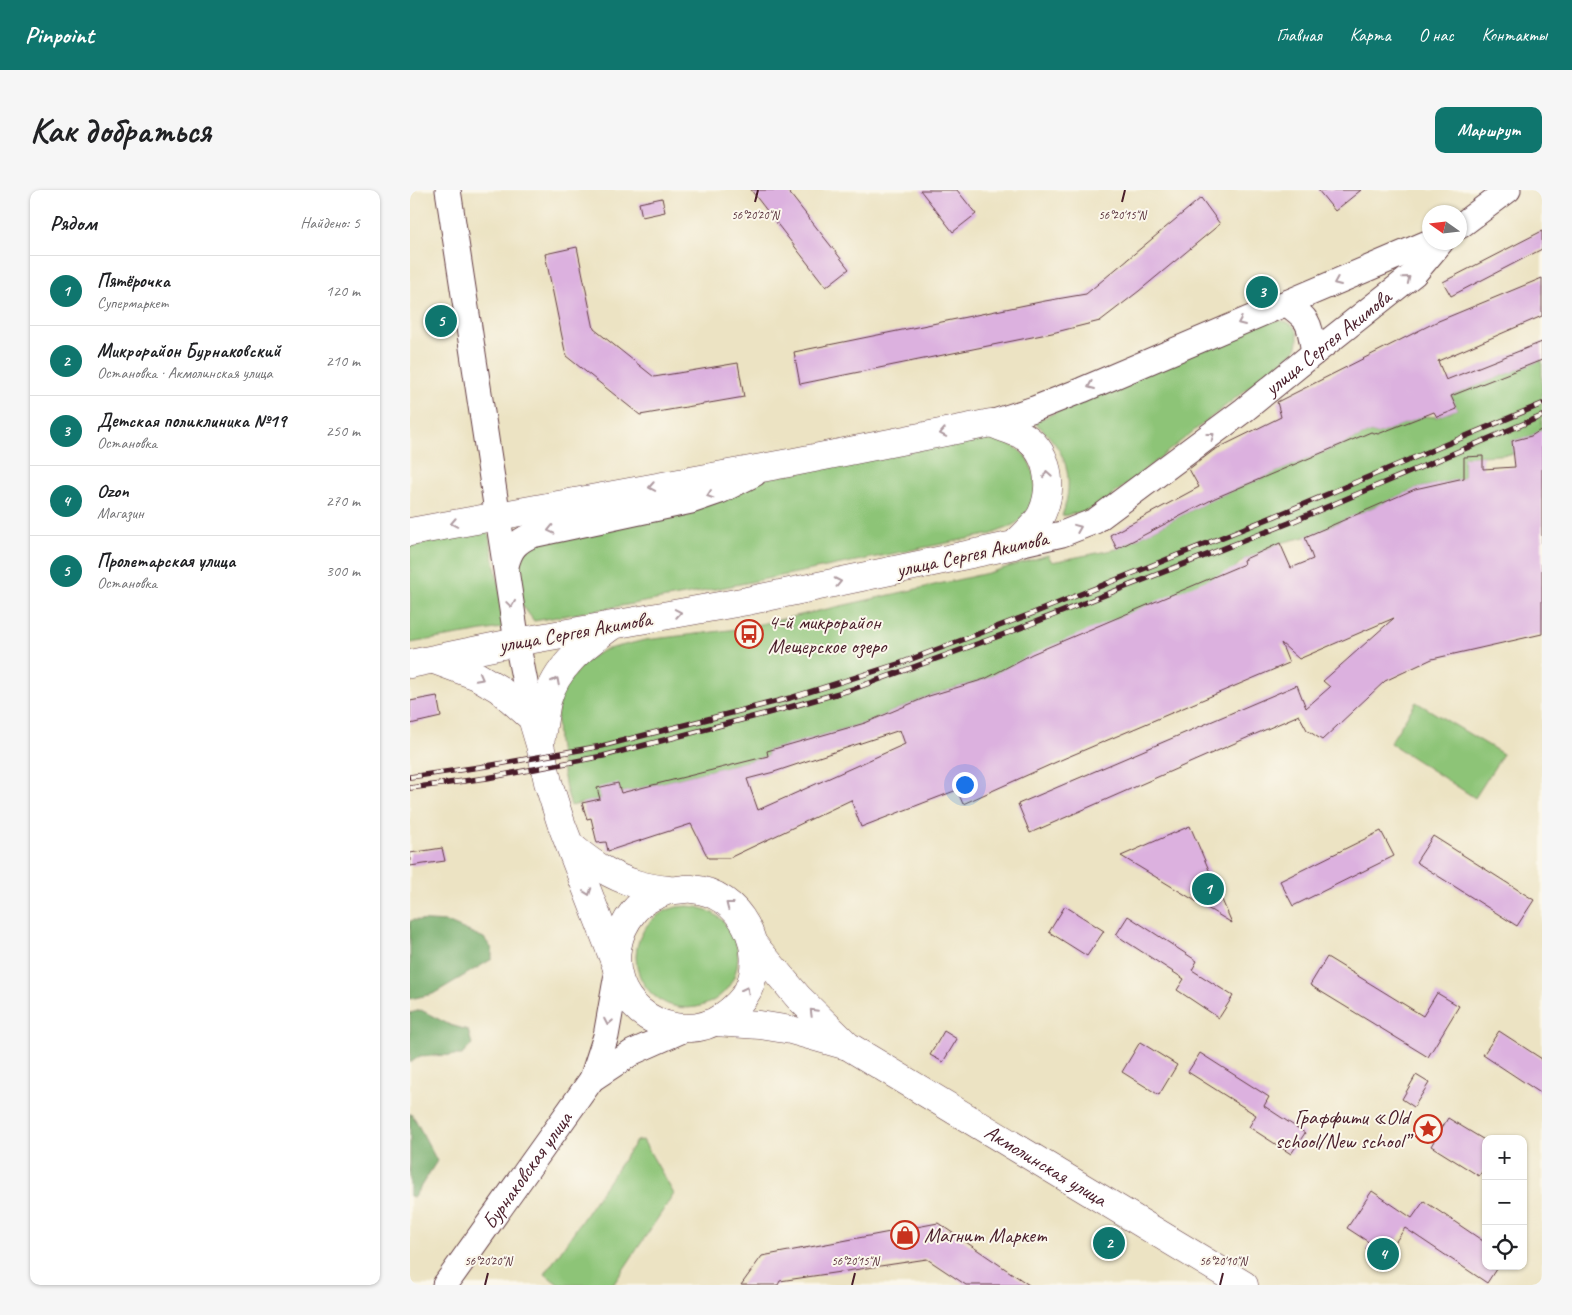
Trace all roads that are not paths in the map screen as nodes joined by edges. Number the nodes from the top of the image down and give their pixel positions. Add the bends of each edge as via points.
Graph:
1 (448, 190) edge
2 (1508, 190) edge
3 (1467, 221) edge
4 (1422, 245) edge
5 (1434, 250) edge
6 (1286, 304) junction
7 (1314, 352) junction
8 (991, 423) junction
9 (769, 466) junction
10 (498, 515) junction
11 (410, 532) edge
12 (1014, 545) junction
13 (506, 566) junction
14 (613, 625) junction
15 (517, 642) junction
16 (422, 662) edge
17 (532, 718) junction
18 (540, 745) junction
19 (570, 846) junction
20 (669, 890) junction
21 (754, 946) junction
22 (616, 969) junction
23 (715, 1022) junction
24 (685, 1029) junction
25 (848, 1046) junction
26 (592, 1079) junction
27 (445, 1285) edge
28 (1244, 1285) edge

1 - 10 main road
2 - 3 main road
4 -> 6 main road, улица Сергея Акимова
7 -> 5 main road, улица Сергея Акимова via 1414,274
6 - 7 main road via 1304,316 1310,328
6 -> 8 main road, улица Сергея Акимова via 1074,393
12 -> 7 main road, улица Сергея Акимова via 1062,534 1095,521 1244,410
8 -> 9 main road, улица Сергея Акимова
12 -> 8 main road via 1042,515 1049,493 1048,471 1038,449 1022,435
9 -> 10 main road, улица Сергея Акимова
9 -> 13 main road via 720,491 691,501 532,535 514,546
10 -> 11 main road, улица Сергея Акимова
10 - 13 main road
14 -> 12 main road, улица Сергея Акимова via 748,601
13 -> 15 main road
14 - 15 main road, улица Сергея Акимова
18 -> 14 main road via 548,699 556,679 582,648
15 - 16 main road, улица Сергея Акимова
15 - 17 main road
16 -> 17 main road via 477,676 499,689
17 - 18 main road
18 - 19 main road via 548,782
19 - 20 main road via 611,875
19 -> 22 main road
21 -> 20 main road via 747,924 732,906 714,894 692,889
20 - 22 main road via 635,910 623,926 617,945
23 -> 21 main road via 734,1009 748,991 755,969
25 -> 21 main road
22 - 24 main road via 626,996 642,1013 662,1025
22 -> 26 main road via 606,1036
23 - 24 main road
23 - 25 main road via 791,1030
24 - 26 main road via 633,1052
25 - 28 main road, Акмолинская улица
26 - 27 main road, Бурнаковская улица

